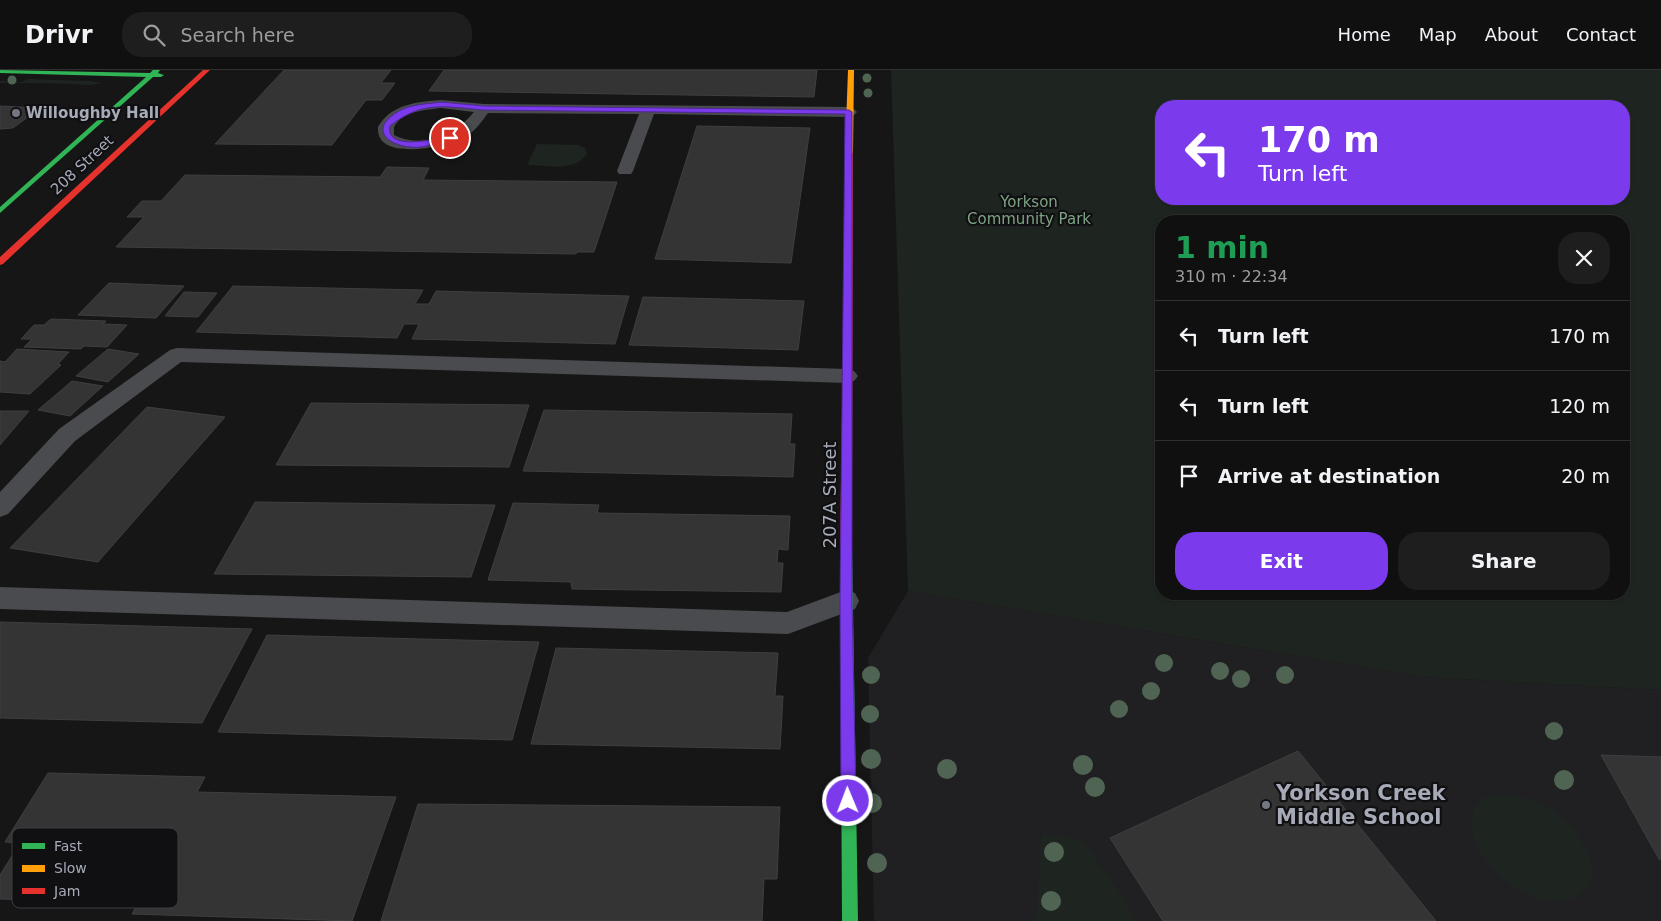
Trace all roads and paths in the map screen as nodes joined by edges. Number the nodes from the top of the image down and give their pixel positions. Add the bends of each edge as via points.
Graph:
1 (851, 70) edge
2 (0, 71) edge
3 (154, 72) edge
4 (204, 73) edge
5 (484, 108) junction
6 (648, 108) junction
7 (849, 112) junction
8 (625, 171) dead end
9 (0, 211) edge
10 (0, 262) edge
11 (847, 376) junction
12 (0, 508) edge
13 (0, 598) edge
14 (846, 601) junction
15 (850, 921) edge

1 - 7 street, 207A Street
2 - 3 street
3 - 4 street via 176,75
3 - 9 street, 208 Street
4 - 10 street, 208 Street
5 - 5 lane via 441,104 414,108 392,118 386,131 396,142 436,142 461,133
5 - 6 lane
6 - 7 lane
6 - 8 lane
7 - 11 street, 207A Street
11 - 12 lane via 176,355 67,435
11 - 14 street, 207A Street
13 - 14 lane via 788,623
14 - 15 street, 207A Street

